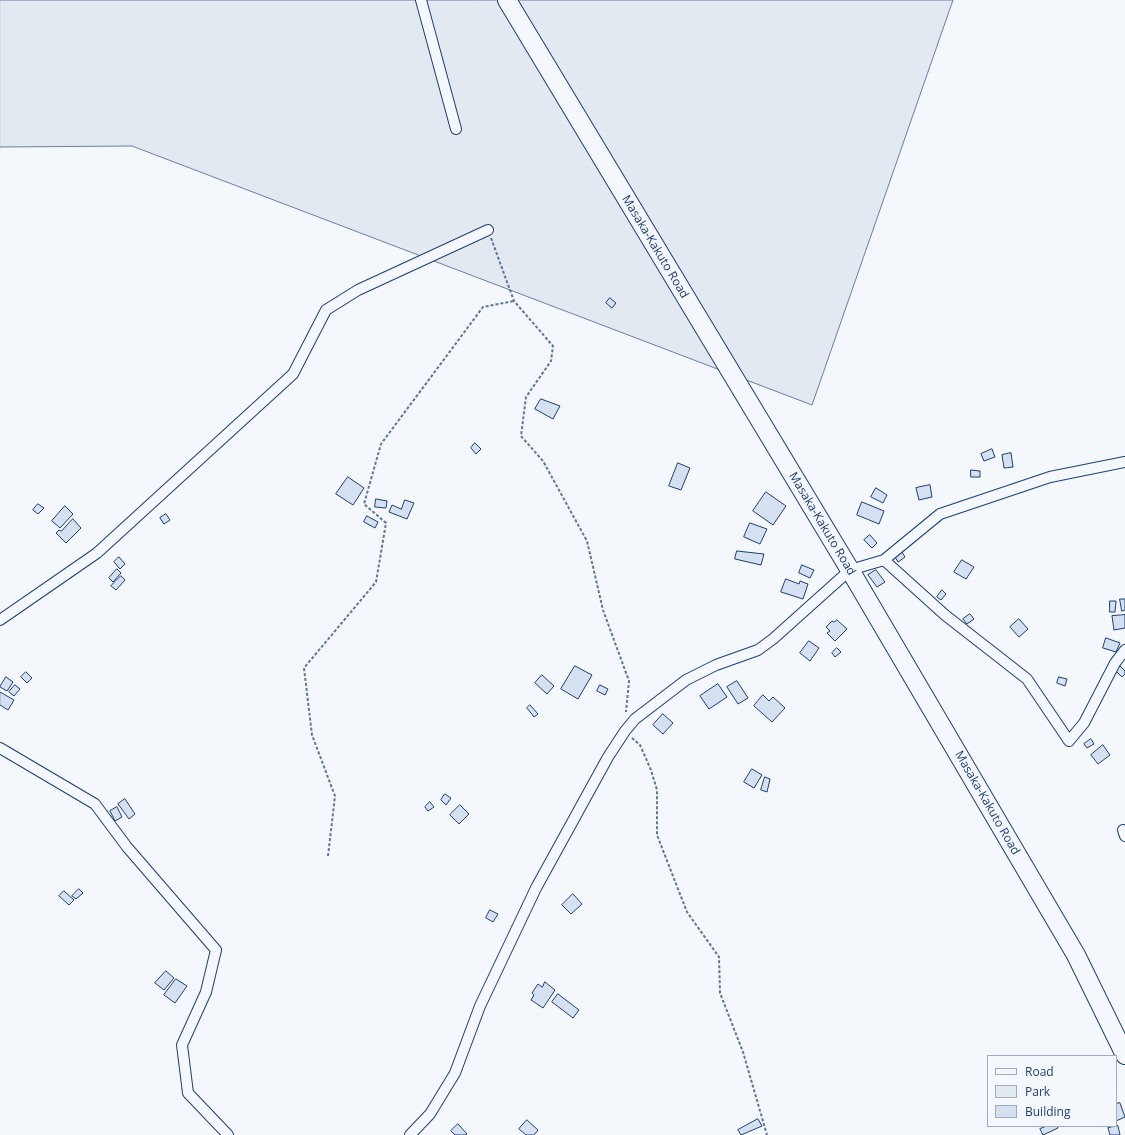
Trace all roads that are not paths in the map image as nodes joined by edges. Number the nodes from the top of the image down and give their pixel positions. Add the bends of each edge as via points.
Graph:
1 (421, 0) edge
2 (507, 0) edge
3 (456, 129) dead end
4 (488, 230) road end
5 (1125, 462) edge
6 (884, 560) junction
7 (850, 570) junction
8 (0, 620) edge
9 (1125, 650) edge
10 (0, 748) edge
11 (1125, 1055) edge
12 (228, 1135) edge
13 (410, 1135) edge

1 - 3 street
2 - 7 highway, Masaka-Kakuto Road
4 - 8 street via 358,290 326,310 294,374 97,553
5 - 6 street via 1050,477 940,514
6 - 7 street
6 - 9 street via 945,615 1027,679 1069,741 1084,723 1115,663
7 - 11 highway, Masaka-Kakuto Road via 1076,954
7 - 13 street via 758,650 716,665 686,680 651,706 624,731 536,888 480,1006 455,1073 430,1114
10 - 12 street via 95,804 127,847 216,950 206,992 182,1045 188,1093

